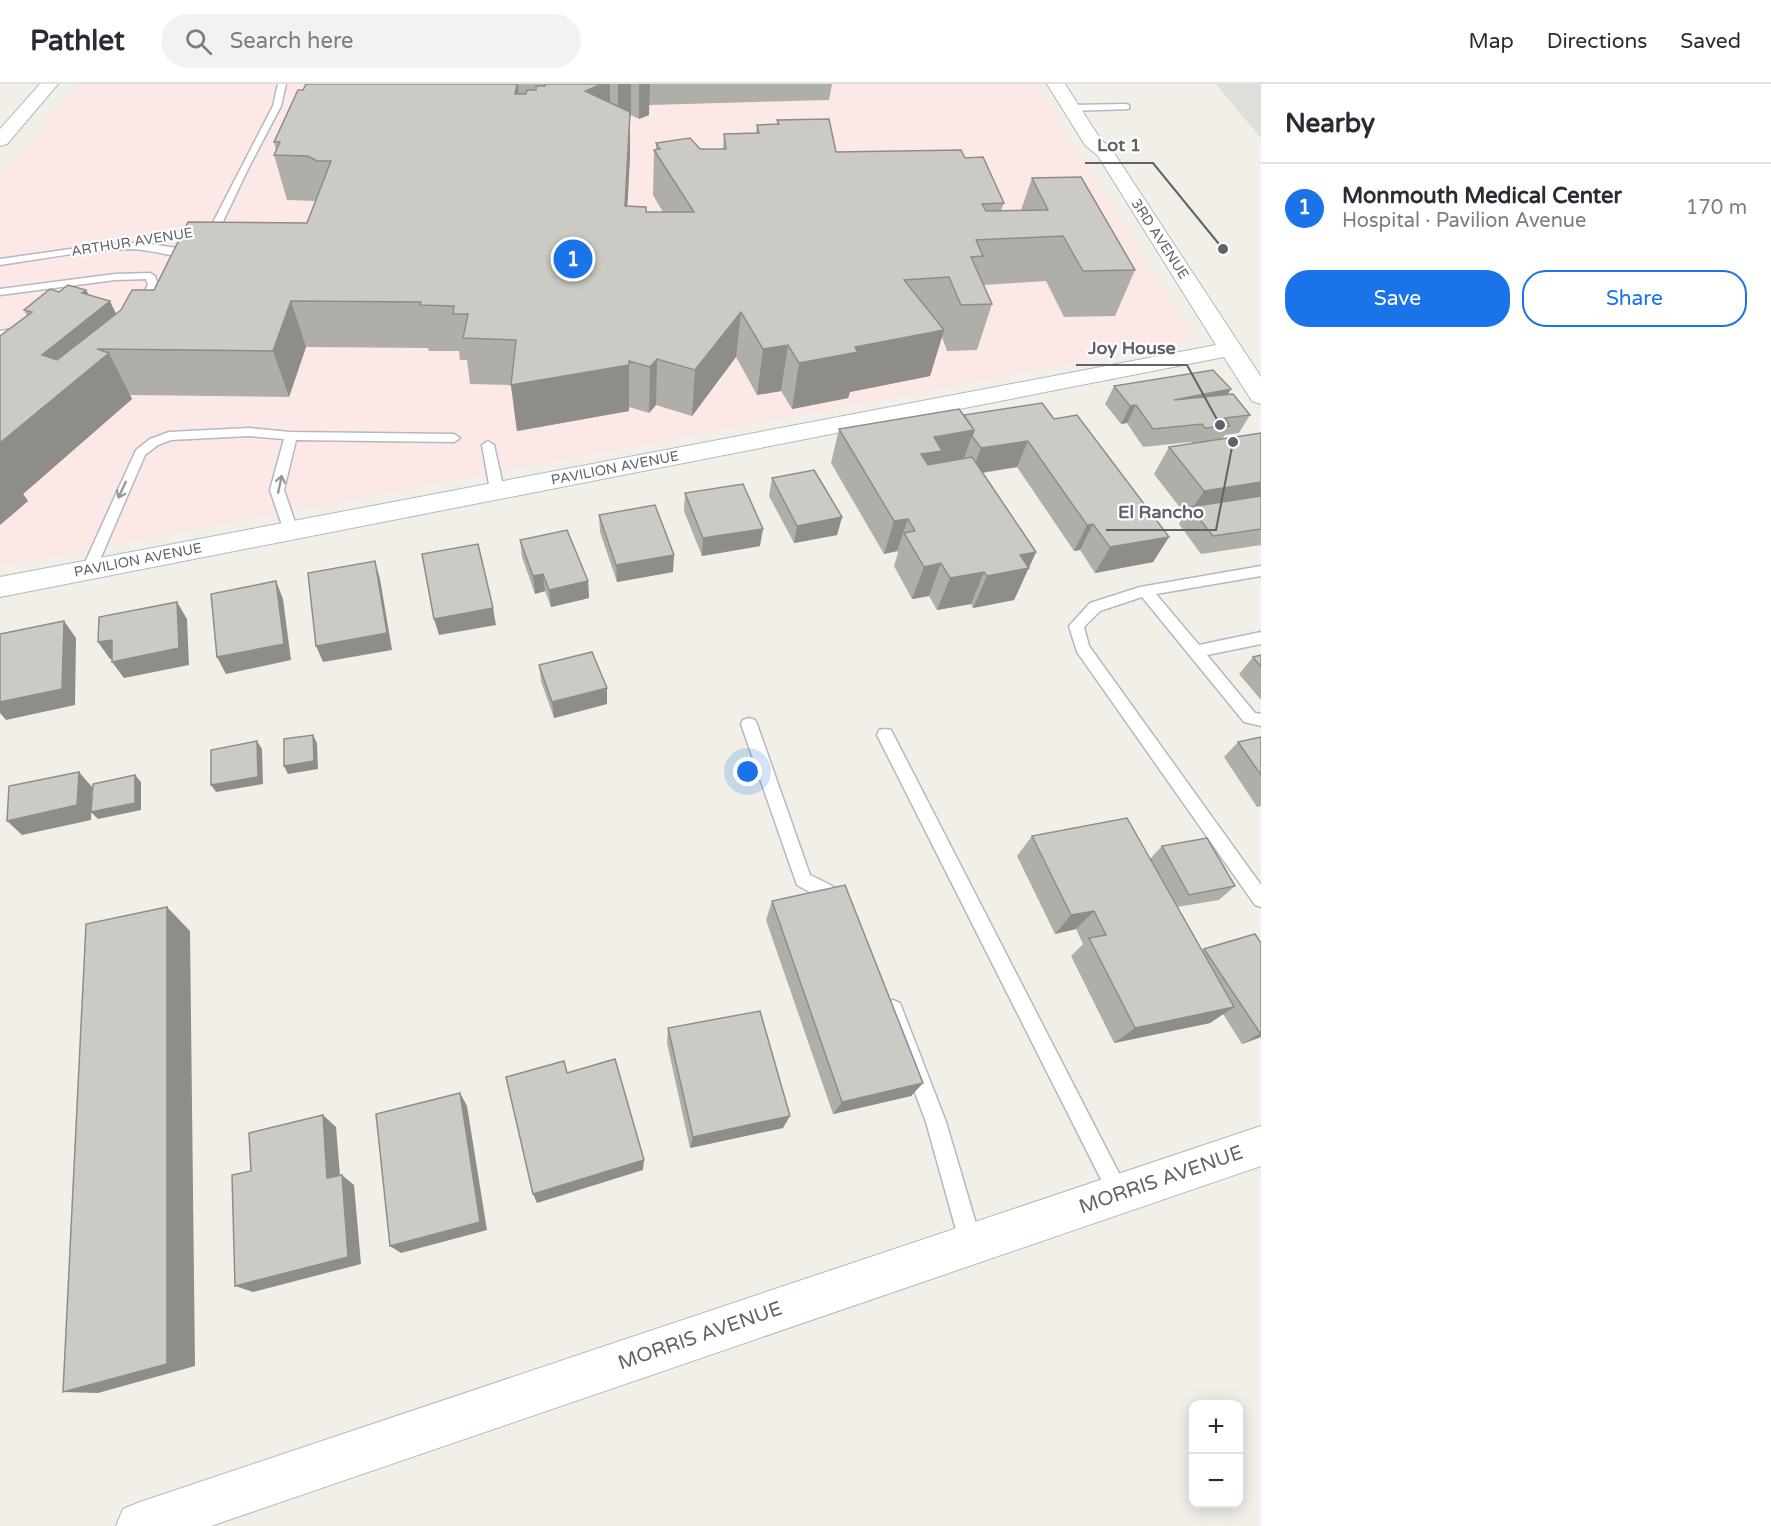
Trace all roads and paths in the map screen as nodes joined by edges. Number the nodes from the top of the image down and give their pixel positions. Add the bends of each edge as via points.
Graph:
1 (49, 84) edge
2 (282, 84) edge
3 (1056, 84) edge
4 (1126, 107) dead end
5 (1071, 108) junction
6 (0, 140) edge
7 (217, 222) junction
8 (169, 237) junction
9 (160, 248) junction
10 (59, 253) junction
11 (0, 262) edge
12 (0, 292) edge
13 (130, 313) edge
14 (0, 334) edge
15 (12, 347) edge
16 (1230, 349) junction
17 (1261, 396) edge
18 (290, 436) junction
19 (454, 438) dead end
20 (488, 445) dead end
21 (497, 490) junction
22 (291, 531) junction
23 (89, 569) junction
24 (1261, 571) edge
25 (0, 587) edge
26 (1145, 591) junction
27 (1261, 638) edge
28 (1194, 652) junction
29 (1261, 720) edge
30 (749, 724) dead end
31 (885, 735) dead end
32 (1261, 899) edge
33 (853, 922) edge
34 (887, 996) edge
35 (1261, 1146) edge
36 (1119, 1194) junction
37 (971, 1245) junction
38 (140, 1526) edge

1 - 6 street
2 - 7 lane via 277,106
3 - 5 street, 3RD AVENUE
4 - 5 lane
5 - 16 street, 3RD AVENUE via 1111,162
7 - 8 lane, ARTHUR AVENUE via 203,230
7 - 9 lane via 200,255
8 - 9 lane via 158,242
8 - 10 lane, ARTHUR AVENUE
9 - 10 lane via 113,247
10 - 11 lane, ARTHUR AVENUE
12 - 13 lane via 150,276 153,285 147,299
14 - 15 lane via 29,330
16 - 17 street, 3RD AVENUE
16 - 21 street, PAVILION AVENUE
18 - 19 lane
22 -> 18 lane via 277,490
18 -> 23 lane via 233,432 169,436 154,442 140,453
20 - 21 lane
21 - 22 street, PAVILION AVENUE
22 - 23 street, PAVILION AVENUE
23 - 25 street, PAVILION AVENUE
24 - 26 lane
26 - 28 lane
26 - 32 lane via 1095,608 1076,626 1082,648
27 - 28 lane
28 - 29 lane via 1250,718
30 - 33 lane via 803,880 830,894
31 - 36 lane
34 - 37 lane via 936,1122
35 - 36 street, MORRIS AVENUE
36 - 37 street, MORRIS AVENUE
37 - 38 street, MORRIS AVENUE

